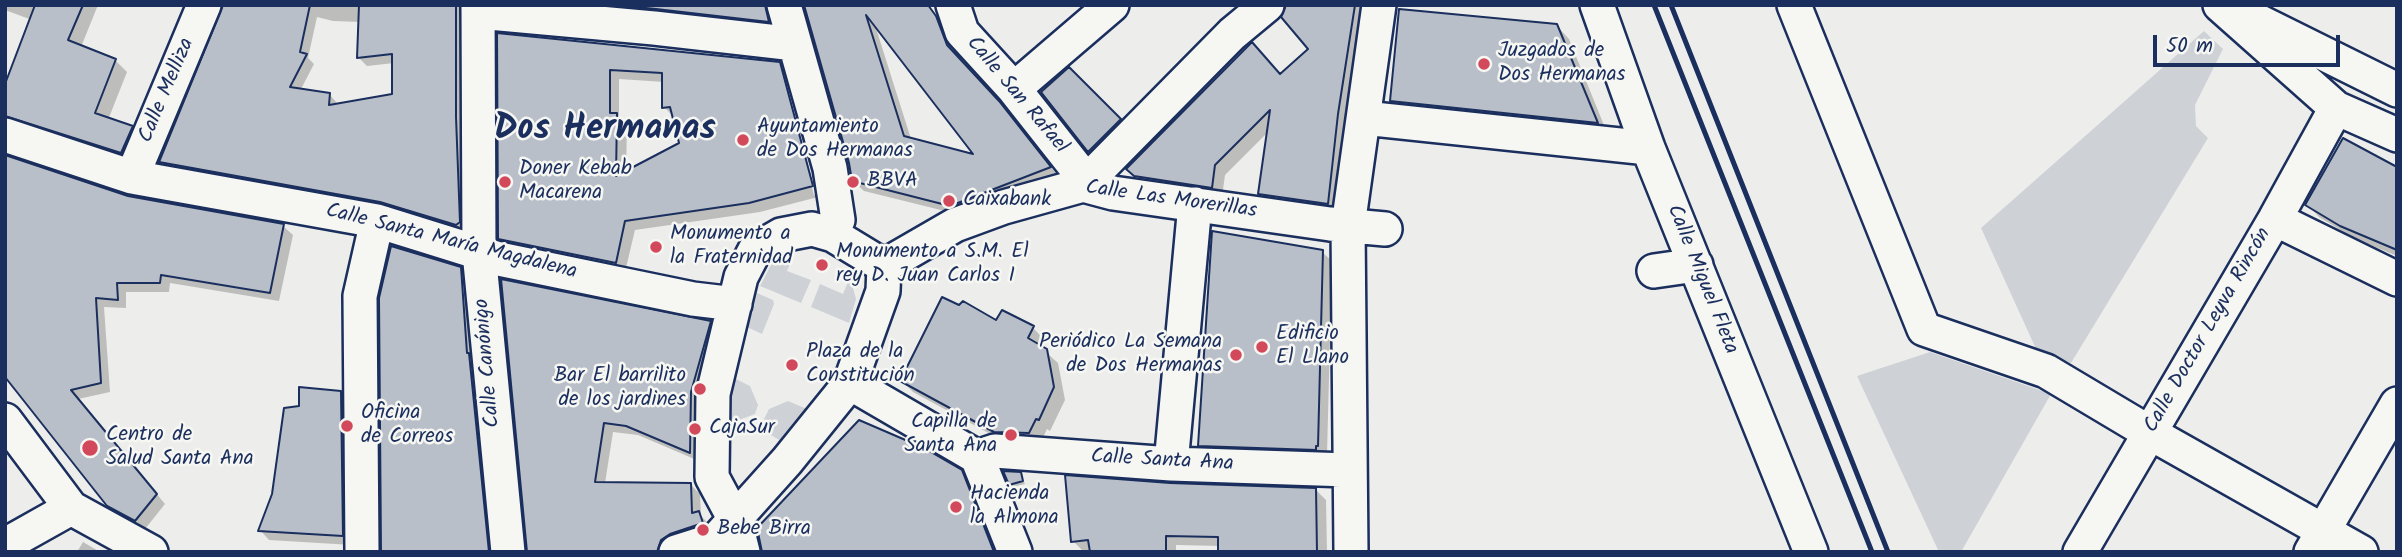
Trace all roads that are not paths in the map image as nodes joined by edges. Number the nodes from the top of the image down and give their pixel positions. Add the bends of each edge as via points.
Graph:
1 (204, 5) edge
2 (783, 5) edge
3 (953, 5) edge
4 (1112, 5) edge
5 (1267, 5) edge
6 (1379, 5) edge
7 (1597, 5) edge
8 (1794, 5) edge
9 (2220, 5) edge
10 (2226, 5) edge
11 (478, 8) edge
12 (795, 44) junction
13 (1014, 89) junction
14 (2397, 90) edge
15 (2336, 108) junction
16 (1364, 118) junction
17 (5, 135) edge
18 (2397, 135) edge
19 (1648, 148) junction
20 (132, 177) junction
21 (1083, 185) junction
22 (1195, 204) junction
23 (2274, 219) junction
24 (377, 220) junction
25 (838, 220) dead end
26 (1348, 226) junction
27 (1385, 229) dead end
28 (479, 252) junction
29 (1696, 265) junction
30 (884, 266) junction
31 (1654, 271) dead end
32 (2397, 279) edge
33 (735, 304) junction
34 (850, 383) junction
35 (2397, 404) edge
36 (5, 420) edge
37 (2150, 433) junction
38 (977, 457) junction
39 (1171, 464) junction
40 (1348, 470) junction
41 (71, 508) junction
42 (735, 520) junction
43 (2318, 541) edge
44 (5, 545) edge
45 (151, 552) edge
46 (362, 552) edge
47 (508, 552) edge
48 (676, 552) edge
49 (744, 552) edge
50 (1015, 552) edge
51 (1351, 552) edge
52 (1811, 552) edge
53 (2080, 552) edge
54 (2361, 552) edge

1 - 20 street, Calle Melliza
2 - 12 street
3 - 13 street, Calle San Rafael via 962,32
4 - 13 street
5 - 21 street via 1232,34
6 - 16 street
7 - 19 street, Calle Miguel Fleta
8 - 37 street via 1924,329 2046,371
9 - 15 street
10 - 14 street
11 - 12 street
11 - 28 street, Calle Canónigo
12 - 25 street via 830,168
13 - 21 street, Calle San Rafael via 1077,169
15 - 18 street
15 - 23 street, Calle Doctor Leyva Rincón
16 - 19 street
16 - 26 street
17 - 20 street, Calle Santa María Magdalena
19 - 29 street, Calle Miguel Fleta
20 - 24 street, Calle Santa María Magdalena
21 - 22 street, Calle Las Morerillas
21 - 30 street, Calle Las Morerillas via 955,225
22 - 26 street, Calle Las Morerillas
22 - 39 street
23 - 32 street
23 - 37 street, Calle Doctor Leyva Rincón
24 - 28 street, Calle Santa María Magdalena
24 - 46 street via 360,296
26 - 27 street, Calle Las Morerillas
26 - 40 street
28 - 33 street, Calle Santa María Magdalena
28 - 47 street, Calle Canónigo
29 - 31 street
29 - 52 street, Calle Miguel Fleta
30 - 33 street via 833,234 812,229 781,235 755,250 741,277
30 - 34 street via 883,291
33 - 42 street via 712,394 712,477
34 - 38 street
34 - 42 street
35 - 43 street
36 - 41 street
37 - 43 street
37 - 53 street, Calle Doctor Leyva Rincón
38 - 39 street, Calle Santa Ana via 995,451
38 - 50 street
39 - 40 street, Calle Santa Ana
40 - 51 street
41 - 44 street
41 - 45 street
42 - 48 street via 717,539
42 - 49 street
43 - 54 street

